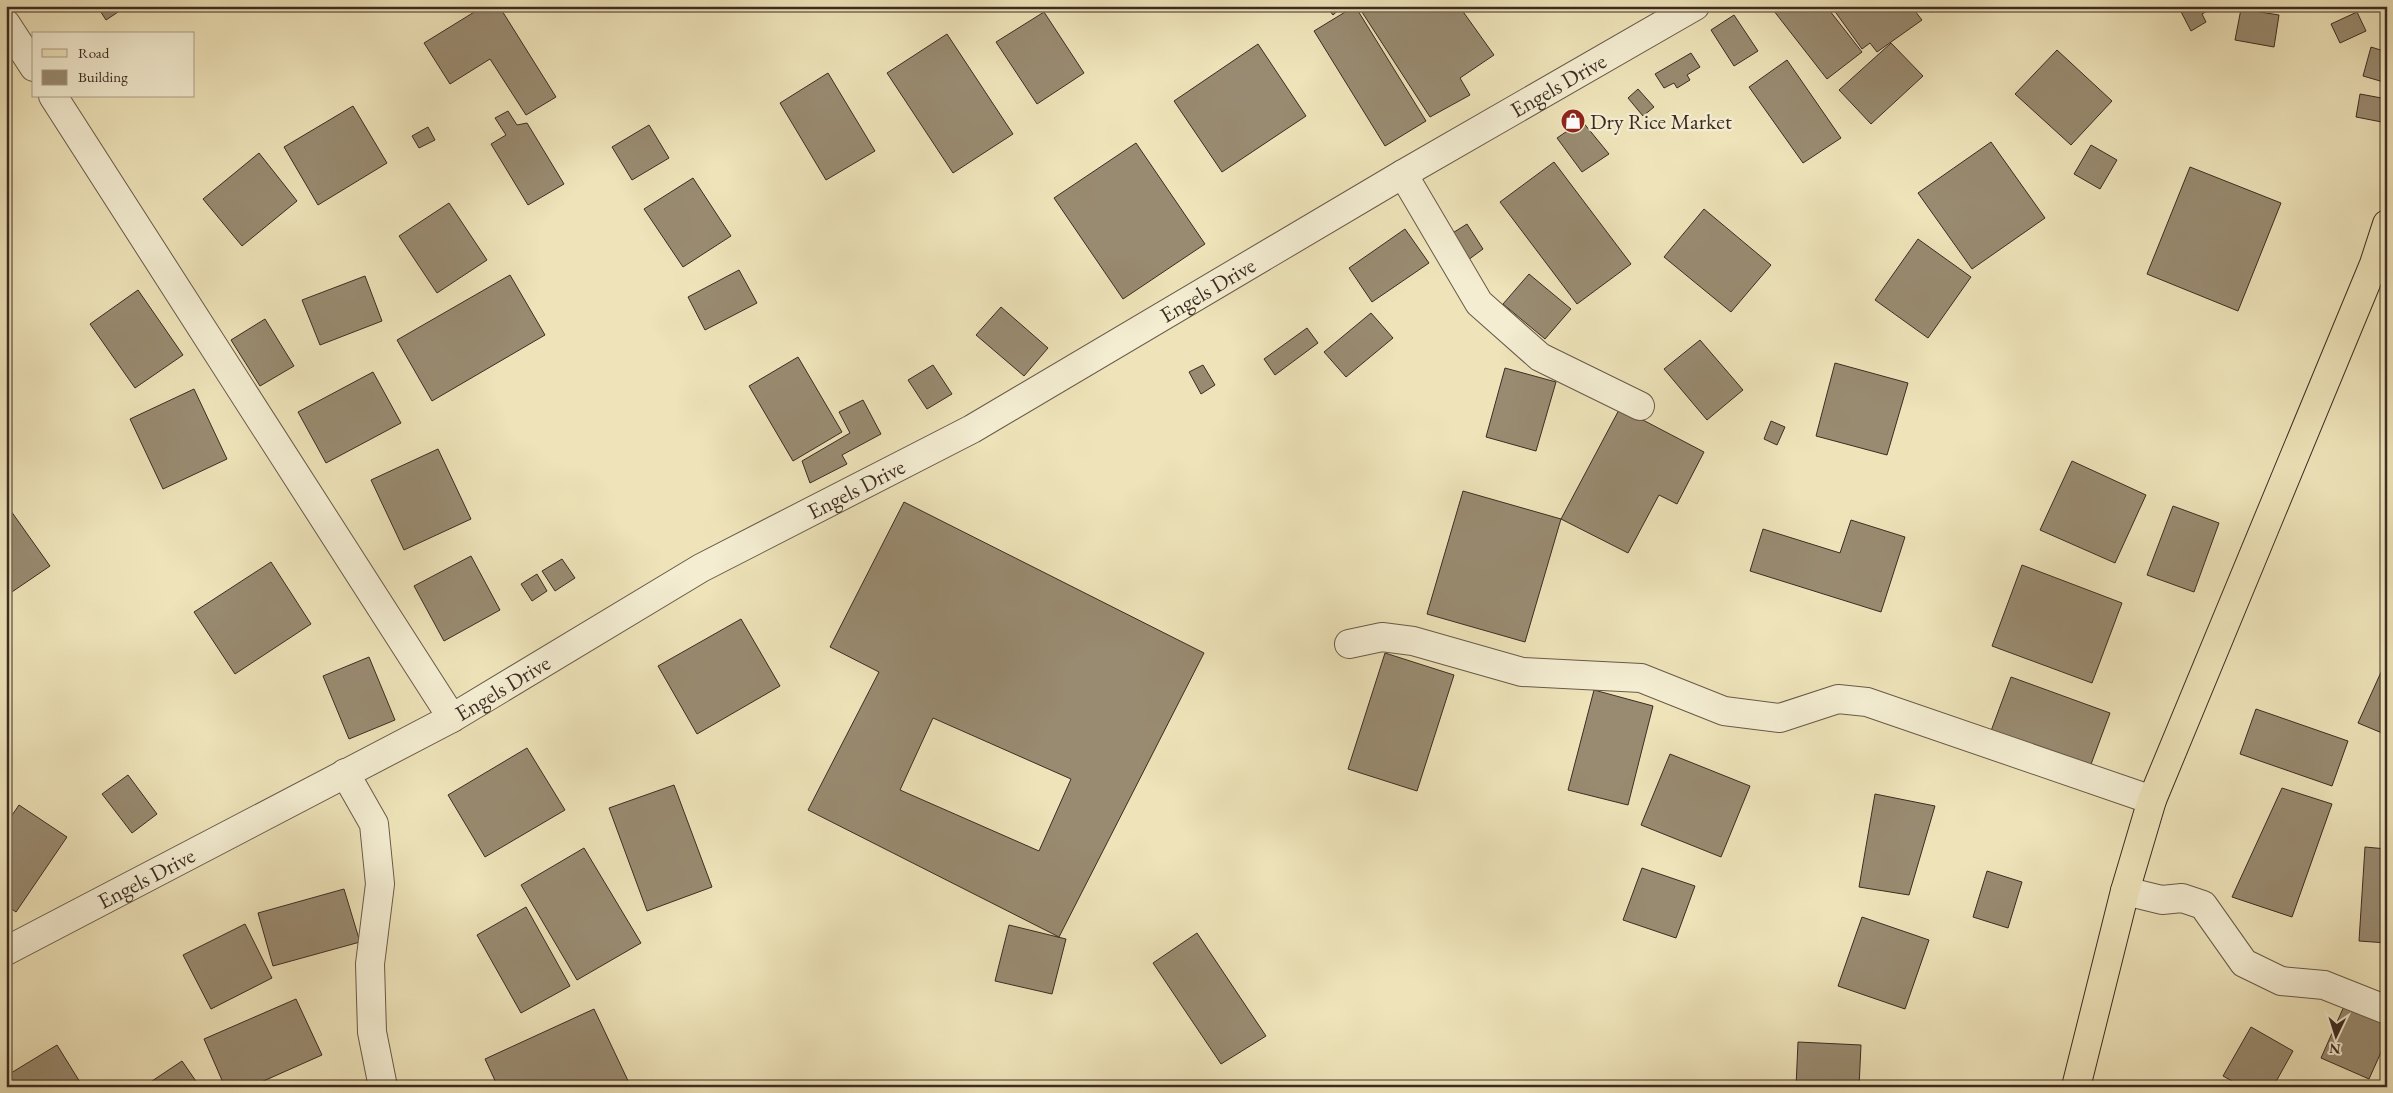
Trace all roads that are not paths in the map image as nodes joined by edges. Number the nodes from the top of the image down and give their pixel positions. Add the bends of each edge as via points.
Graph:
1 (1694, 6) edge
2 (6, 24) edge
3 (32, 64) edge
4 (54, 98) edge
5 (1403, 174) junction
6 (2387, 224) edge
7 (1640, 406) dead end
8 (1349, 644) dead end
9 (452, 718) junction
10 (345, 773) junction
11 (2152, 800) junction
12 (2125, 892) junction
13 (6, 951) edge
14 (2387, 1010) edge
15 (383, 1087) edge
16 (2076, 1087) edge

1 - 5 street, Engels Drive
2 - 3 street
4 - 9 street
5 - 7 street via 1479,303 1540,357
5 - 9 street, Engels Drive via 972,429 702,568
6 - 11 main road via 2370,273
8 - 11 street via 1382,637 1413,641 1522,672 1641,678 1724,712 1780,718 1838,699 1867,702
9 - 10 street, Engels Drive
10 - 13 street, Engels Drive
10 - 15 street via 374,824 380,884 370,964 372,1032
11 - 12 main road
12 - 14 street via 2162,900 2182,898 2203,905 2244,963 2281,981 2324,986
12 - 16 main road

